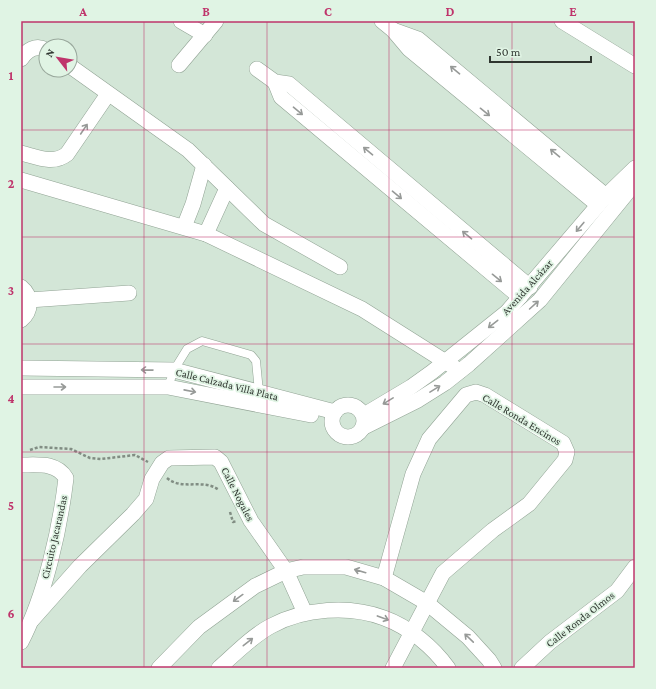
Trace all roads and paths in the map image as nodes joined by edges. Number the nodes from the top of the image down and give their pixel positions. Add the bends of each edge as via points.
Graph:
1 (181, 21) edge
2 (216, 21) edge
3 (562, 21) edge
4 (388, 26) edge
5 (204, 35) junction
6 (38, 49) edge
7 (21, 59) edge
8 (179, 65) dead end
9 (635, 66) edge
10 (257, 69) dead end
11 (78, 72) edge
12 (108, 94) junction
13 (21, 153) edge
14 (204, 165) junction
15 (635, 168) edge
16 (21, 180) edge
17 (635, 184) edge
18 (227, 188) junction
19 (602, 200) junction
20 (184, 227) junction
21 (206, 234) junction
22 (340, 267) dead end
23 (525, 292) junction
24 (129, 293) dead end
25 (25, 294) edge
26 (21, 320) edge
27 (445, 362) junction
28 (21, 368) edge
29 (174, 370) junction
30 (460, 371) junction
31 (21, 387) edge
32 (168, 387) junction
33 (259, 392) junction
34 (334, 416) junction
35 (364, 421) junction
36 (27, 451) dead end
37 (21, 465) edge
38 (157, 469) junction
39 (222, 494) dead end
40 (228, 506) dead end
41 (248, 515) junction
42 (635, 567) edge
43 (286, 571) junction
44 (384, 578) junction
45 (427, 603) junction
46 (305, 613) junction
47 (32, 620) junction
48 (413, 633) junction
49 (21, 642) edge
50 (159, 668) edge
51 (219, 668) edge
52 (393, 668) edge
53 (448, 668) edge
54 (494, 668) edge
55 (522, 668) edge

1 - 5 street
2 - 5 street
3 - 9 street
4 - 19 street via 418,39
5 - 8 street
6 - 7 street via 28,50
10 - 23 street via 274,82 289,84 388,177
11 - 12 street
13 -> 12 street via 52,161 60,159 67,154
12 - 14 street via 188,150
14 - 18 street
14 - 20 street
15 - 19 street, Avenida Alcázar
16 - 20 street
30 -> 17 street, Avenida Alcázar via 540,300
18 - 21 street
18 - 22 street via 264,224
19 -> 23 street, Avenida Alcázar
20 - 21 street
21 - 27 street via 362,309
23 -> 27 street, Avenida Alcázar via 507,312
24 - 25 street
25 - 26 street via 28,310
27 - 30 street
27 -> 35 street, Avenida Alcázar
29 -> 28 street, Calle Calzada Villa Plata
29 - 32 lane
29 - 33 street, Calle Calzada Villa Plata
29 - 33 lane via 187,349 202,341 251,355 256,361
35 -> 30 street, Avenida Alcázar via 418,400
31 -> 32 street, Calle Calzada Villa Plata
32 -> 34 street, Calle Calzada Villa Plata
33 - 34 street, Calle Calzada Villa Plata
34 - 35 street via 339,408 350,405 356,407
34 - 35 street via 336,432 346,437 356,436
36 - 38 path via 39,447 71,449 90,458 101,459 135,455
37 - 47 street, Circuito Jacarandas via 55,467 62,471 66,478 63,505
38 - 39 path via 176,483 211,484
38 - 41 street, Calle Nogales via 169,458 215,457 226,470
38 - 47 street via 146,499 80,566
40 - 41 path via 234,523
41 - 43 street, Calle Nogales
42 - 55 street, Calle Ronda Olmos via 617,590 550,642
44 -> 43 street via 346,567 303,567
43 - 46 street, Calle Nogales
43 -> 50 street via 255,586 199,627
44 - 45 street
44 - 45 street, Calle Ronda Encinos via 416,467 430,438 466,395 476,392 485,395 563,442 568,452 565,460 530,504 493,530 443,573
45 - 48 street
54 -> 45 street via 468,637
46 -> 48 street via 347,610 384,618
51 -> 46 street via 271,626
47 - 49 street, Circuito Jacarandas
48 - 52 street
48 - 53 street

